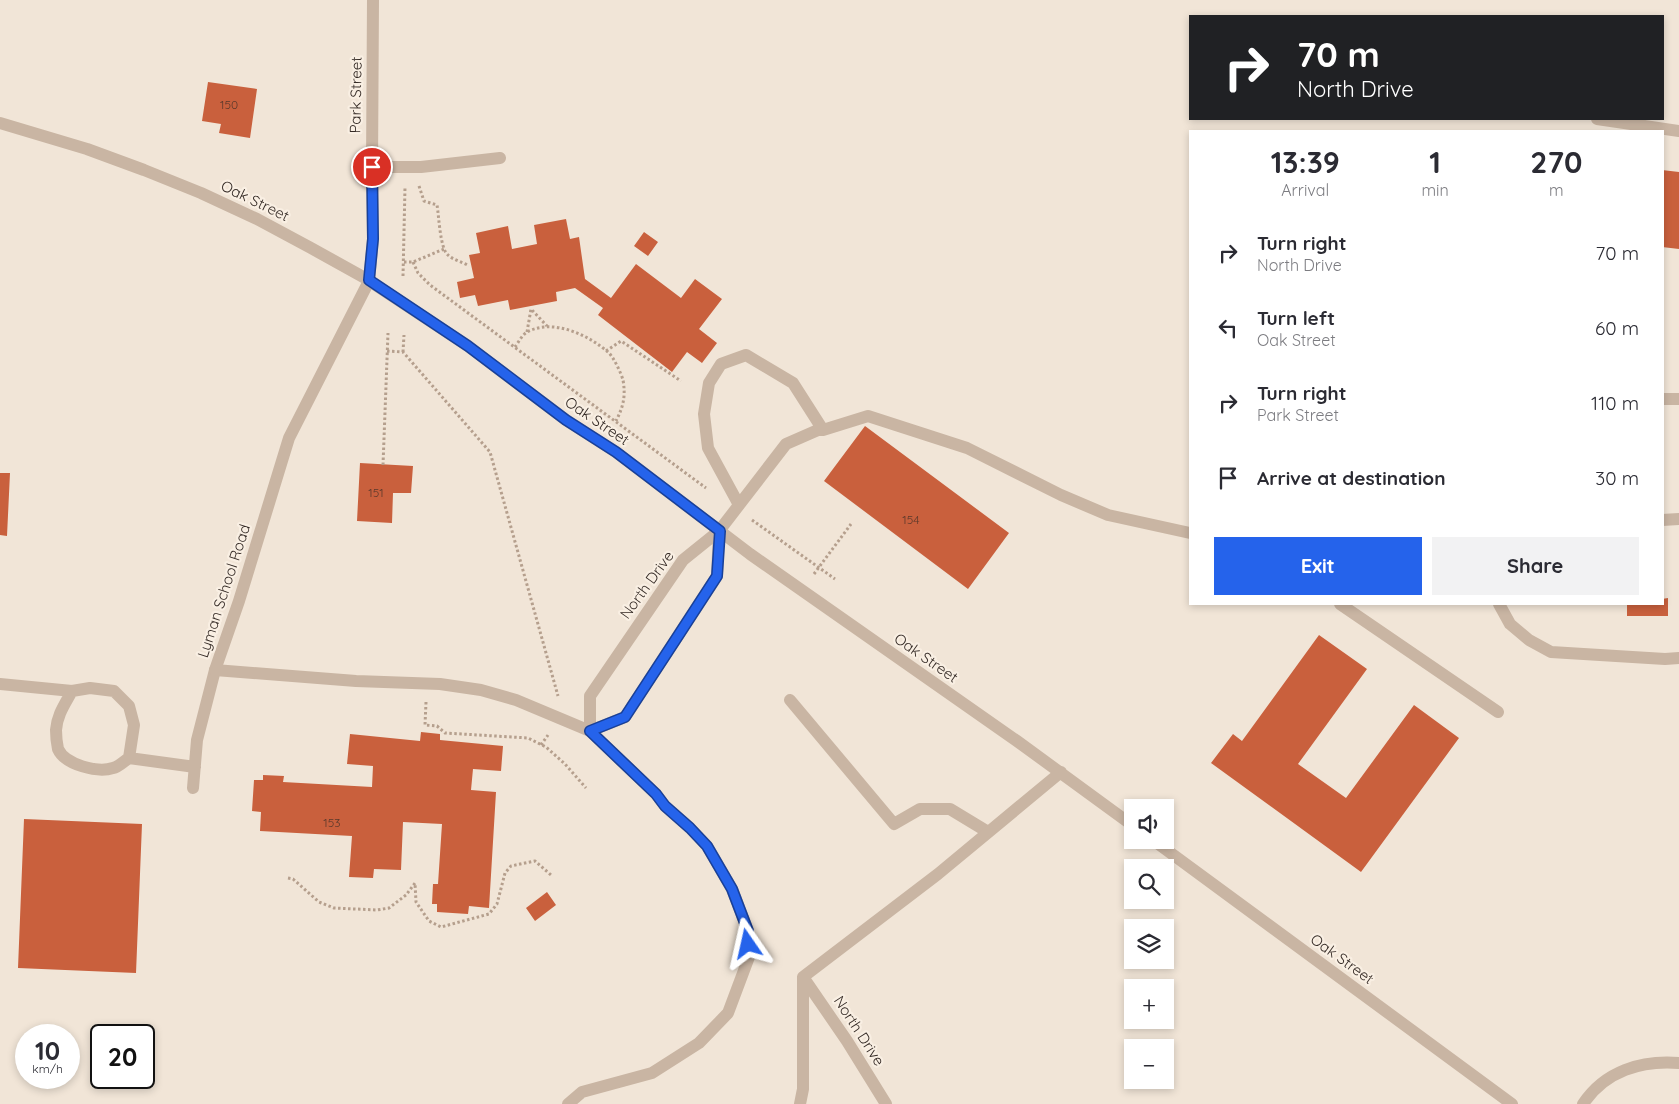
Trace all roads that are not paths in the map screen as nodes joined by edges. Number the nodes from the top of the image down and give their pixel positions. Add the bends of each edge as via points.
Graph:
1 (374, 0) edge
2 (1604, 120) edge
3 (0, 123) edge
4 (1679, 131) edge
5 (500, 158) dead end
6 (372, 167) junction
7 (369, 280) junction
8 (1664, 399) edge
9 (1679, 399) edge
10 (823, 430) junction
11 (738, 507) junction
12 (1679, 518) edge
13 (1664, 520) edge
14 (720, 531) junction
15 (1189, 532) edge
16 (1341, 605) edge
17 (1500, 605) edge
18 (1679, 658) edge
19 (215, 670) junction
20 (0, 684) edge
21 (72, 691) junction
22 (790, 700) dead end
23 (1498, 712) dead end
24 (590, 731) junction
25 (129, 758) junction
26 (195, 767) junction
27 (1061, 772) junction
28 (194, 788) dead end
29 (1124, 819) edge
30 (988, 832) junction
31 (1165, 849) edge
32 (803, 977) junction
33 (1679, 1063) edge
34 (568, 1104) edge
35 (800, 1104) edge
36 (886, 1104) edge
37 (1512, 1104) edge
38 (1583, 1104) edge

1 - 6 street, Park Street
2 - 4 street
3 - 7 street, Oak Street via 87,149 201,193
5 - 6 street via 421,167
6 - 7 street, Park Street via 373,239
7 - 14 street, Oak Street via 468,346
7 - 19 street, Lyman School Road via 289,438
8 - 9 street
10 - 11 street, North Drive via 786,444
10 - 11 street via 793,384 746,355 721,364 710,383 704,414 708,448
10 - 15 street, North Drive via 868,416 967,448 1108,515
11 - 14 street, North Drive
12 - 13 street
14 - 24 street, North Drive via 683,560 590,696
14 - 24 street via 717,576 625,717
14 - 27 street, Oak Street
16 - 23 street
17 - 18 street via 1510,624 1529,640 1552,652
19 - 24 street, Lyman School Road via 427,683 481,690 516,700
19 - 26 street via 197,740
20 - 21 street
21 - 25 street via 90,688 114,691 130,706 134,724
21 - 25 street via 58,715 59,750 68,760 100,771 115,768
22 - 30 street via 894,824 920,809 950,809
24 - 34 street via 707,846 732,889 748,931 749,957 728,1013 699,1043 652,1073 582,1092
25 - 26 street
26 - 28 street
27 - 29 street, Oak Street
27 - 30 street
30 - 32 street
31 - 37 street, Oak Street
32 - 35 street via 803,1089
32 - 36 street, North Drive
33 - 38 street via 1641,1063 1616,1074 1592,1091

